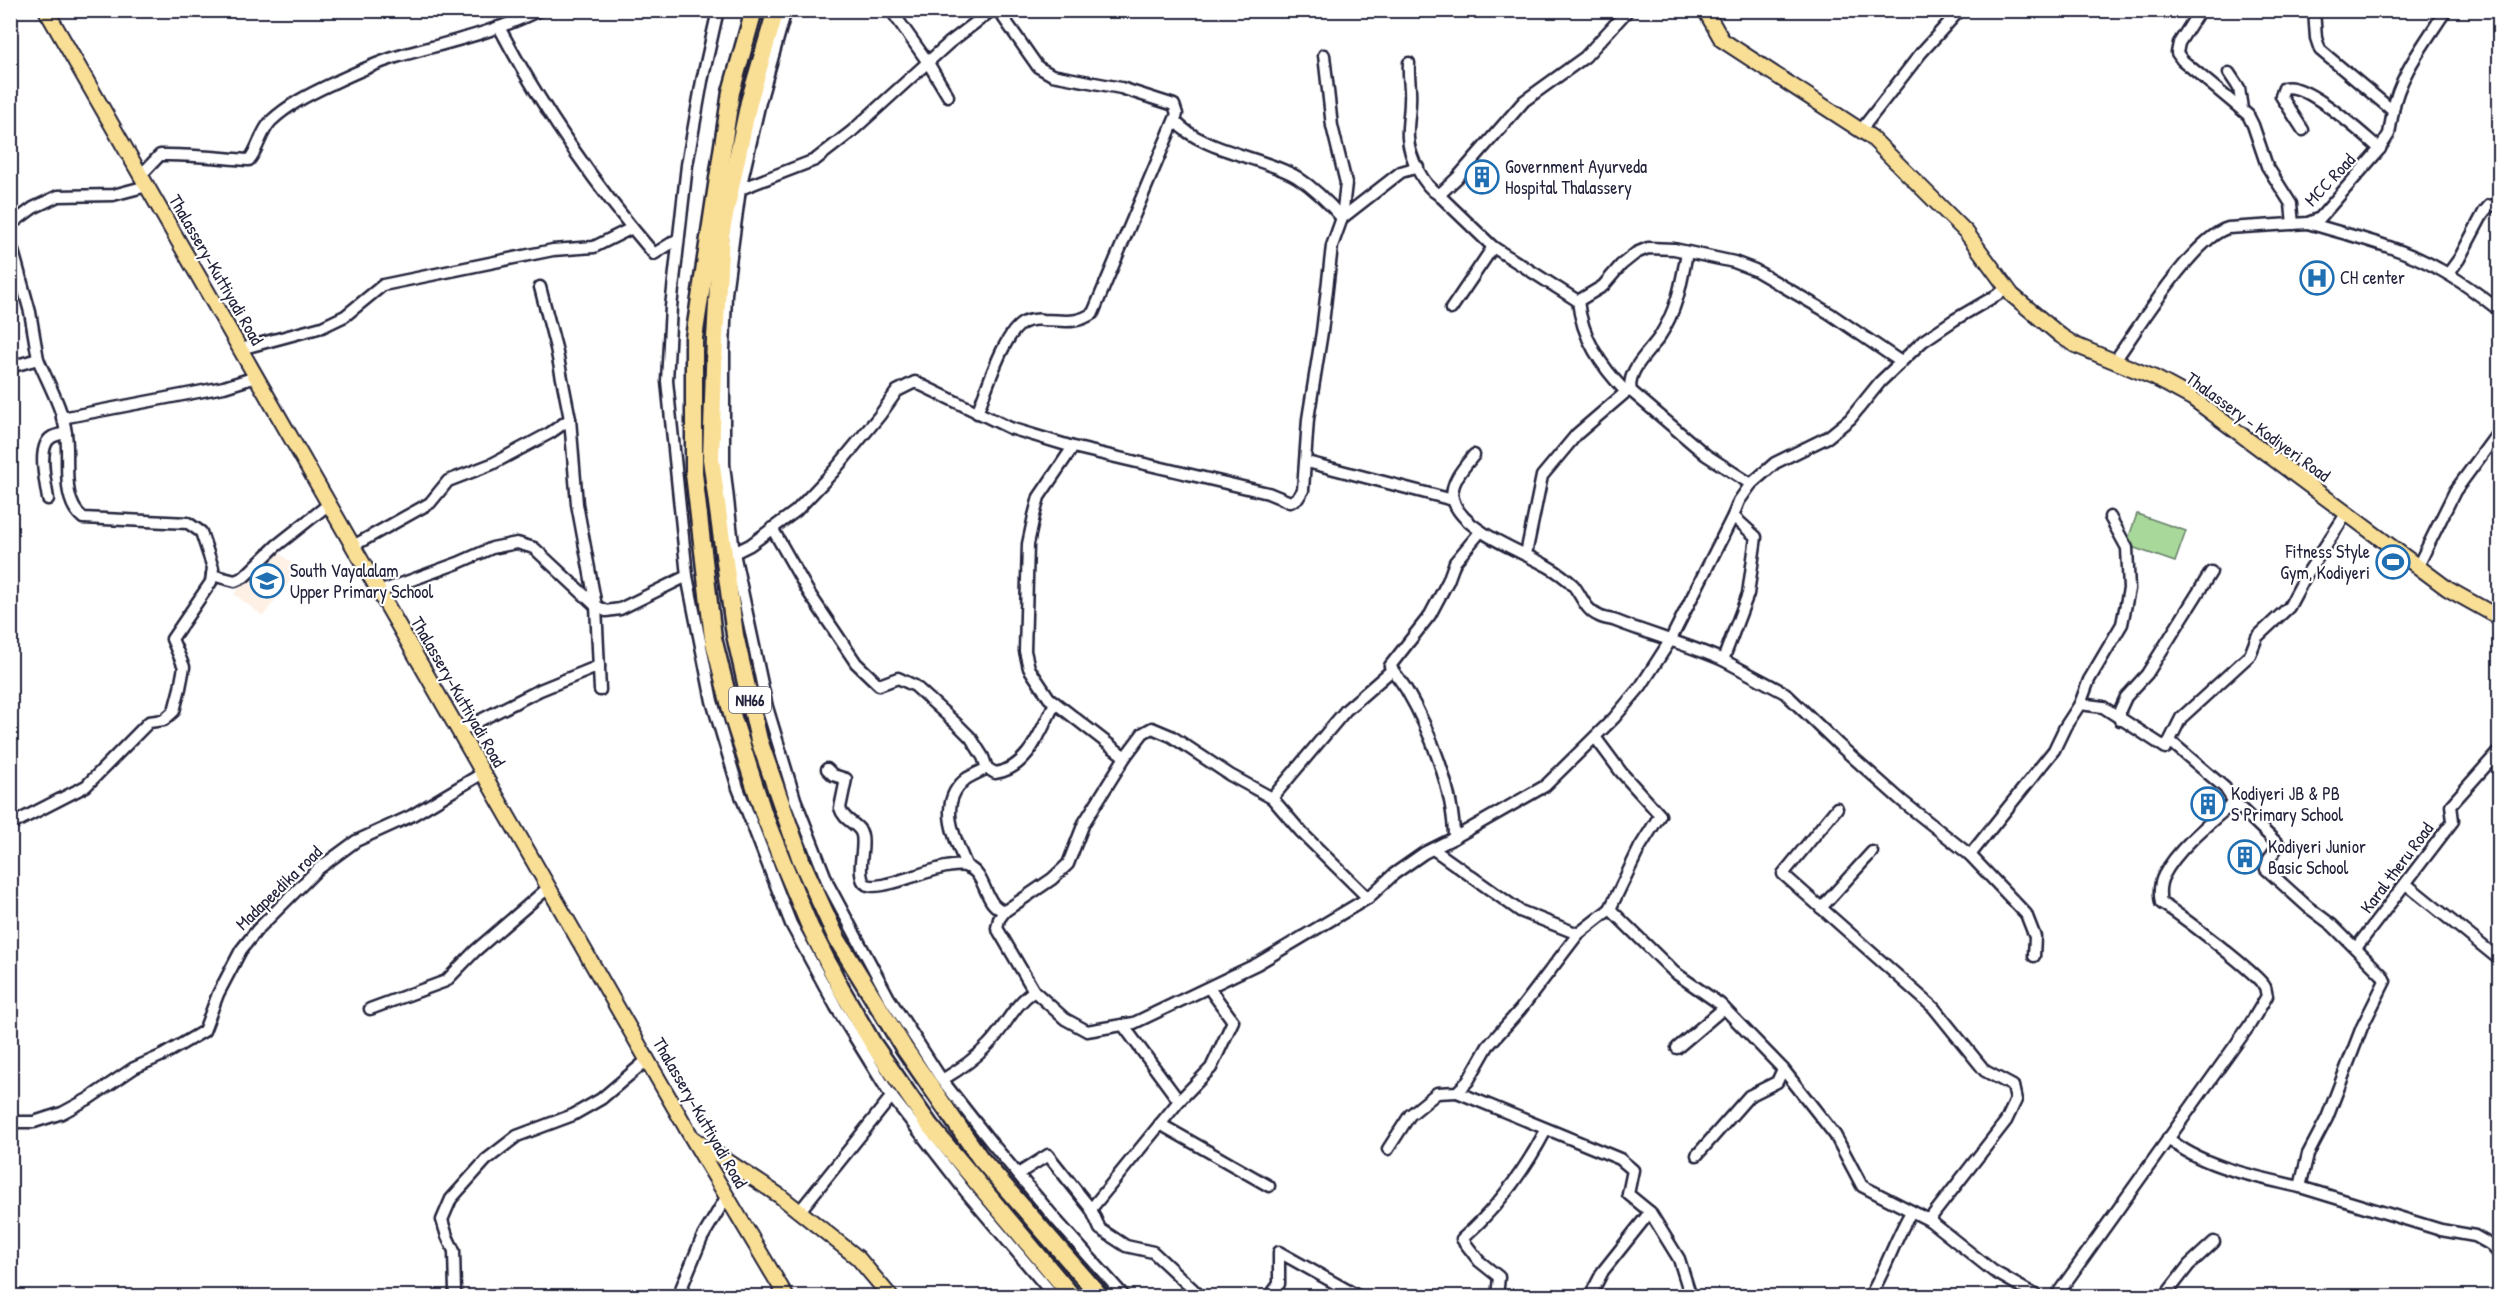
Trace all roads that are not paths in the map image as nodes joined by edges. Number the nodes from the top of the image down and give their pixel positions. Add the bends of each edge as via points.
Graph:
1 (46, 10) edge
2 (539, 10) edge
3 (718, 10) edge
4 (754, 10) edge
5 (776, 10) edge
6 (786, 10) edge
7 (891, 10) edge
8 (992, 10) edge
9 (998, 10) edge
10 (1628, 10) edge
11 (1705, 10) edge
12 (1960, 10) edge
13 (2200, 10) edge
14 (2314, 10) edge
15 (2446, 10) edge
16 (499, 27) junction
17 (1324, 55) dead end
18 (927, 61) junction
19 (1408, 63) dead end
20 (2229, 73) dead end
21 (948, 96) dead end
22 (2242, 109) junction
23 (2393, 111) junction
24 (1176, 121) junction
25 (1861, 130) junction
26 (2303, 130) dead end
27 (2380, 149) junction
28 (1418, 167) junction
29 (144, 180) junction
30 (740, 189) junction
31 (1439, 195) junction
32 (2499, 204) edge
33 (1342, 218) junction
34 (2293, 224) junction
35 (2308, 224) junction
36 (10, 225) edge
37 (632, 228) junction
38 (678, 238) junction
39 (10, 240) edge
40 (1493, 248) junction
41 (1687, 252) junction
42 (2448, 274) junction
43 (540, 287) dead end
44 (2007, 289) junction
45 (1578, 301) junction
46 (1451, 309) dead end
47 (2499, 311) edge
48 (240, 349) junction
49 (38, 359) junction
50 (1901, 362) junction
51 (2114, 362) junction
52 (10, 367) edge
53 (256, 376) junction
54 (1629, 392) junction
55 (977, 412) junction
56 (62, 418) junction
57 (570, 419) junction
58 (2499, 430) edge
59 (66, 433) junction
60 (1073, 447) junction
61 (1474, 455) dead end
62 (1307, 462) junction
63 (1751, 484) junction
64 (48, 499) dead end
65 (1453, 500) junction
66 (329, 504) junction
67 (2346, 514) junction
68 (1733, 516) junction
69 (2110, 517) dead end
70 (772, 528) junction
71 (1481, 531) junction
72 (353, 546) junction
73 (734, 553) junction
74 (1526, 554) junction
75 (2418, 566) junction
76 (2211, 572) dead end
77 (212, 575) junction
78 (687, 576) junction
79 (379, 591) junction
80 (596, 606) junction
81 (2499, 618) edge
82 (1670, 641) junction
83 (1723, 660) junction
84 (599, 666) junction
85 (1392, 670) junction
86 (600, 690) dead end
87 (1055, 703) junction
88 (2080, 704) junction
89 (2120, 720) junction
90 (459, 731) junction
91 (1595, 736) junction
92 (2170, 741) junction
93 (2499, 750) edge
94 (1125, 757) junction
95 (987, 768) junction
96 (827, 769) dead end
97 (483, 773) junction
98 (1272, 798) junction
99 (2234, 802) junction
100 (1837, 808) dead end
101 (10, 825) edge
102 (1454, 838) junction
103 (1432, 849) junction
104 (1872, 852) dead end
105 (1970, 855) junction
106 (967, 867) junction
107 (2406, 884) junction
108 (549, 887) junction
109 (1368, 898) junction
110 (1821, 908) junction
111 (1610, 909) junction
112 (1005, 911) junction
113 (1578, 934) junction
114 (2356, 948) junction
115 (2034, 956) dead end
116 (2499, 960) edge
117 (1209, 988) junction
118 (1034, 991) junction
119 (1724, 1008) junction
120 (370, 1009) dead end
121 (1123, 1025) junction
122 (1677, 1048) dead end
123 (647, 1060) junction
124 (1783, 1068) junction
125 (942, 1080) junction
126 (1457, 1092) junction
127 (892, 1096) junction
128 (1179, 1101) junction
129 (10, 1122) edge
130 (1160, 1124) junction
131 (1546, 1130) junction
132 (692, 1138) junction
133 (2168, 1138) junction
134 (1388, 1149) dead end
135 (1696, 1155) dead end
136 (1018, 1174) junction
137 (1269, 1186) dead end
138 (2300, 1187) junction
139 (727, 1196) junction
140 (1091, 1209) junction
141 (799, 1212) junction
142 (1650, 1212) junction
143 (1911, 1212) junction
144 (1929, 1220) junction
145 (2214, 1242) dead end
146 (2499, 1255) edge
147 (453, 1296) edge
148 (678, 1296) edge
149 (786, 1296) edge
150 (890, 1296) edge
151 (1054, 1296) edge
152 (1072, 1296) edge
153 (1100, 1296) edge
154 (1124, 1296) edge
155 (1200, 1296) edge
156 (1269, 1296) edge
157 (1358, 1296) edge
158 (1497, 1296) edge
159 (1590, 1296) edge
160 (1694, 1296) edge
161 (1870, 1296) edge
162 (2037, 1296) edge
163 (2056, 1296) edge
164 (2165, 1296) edge

1 - 29 main road, Thalassery-Kuttiyadi Road
2 - 16 street
3 - 38 street via 702,81
4 - 152 highway, NH66 via 731,92 694,338 694,473 713,638 764,815 810,927 841,989 873,1044 930,1126
5 - 153 highway, NH66 via 750,102 721,234 711,459 735,635 759,740 801,860 837,939 904,1048 980,1158
6 - 30 street
7 - 18 street
8 - 18 street
9 - 24 street via 1038,67 1052,75 1122,88 1174,105
10 - 31 street via 1586,57 1524,101
11 - 25 main road, Thalassery - Kodiyeri Road via 1722,40
12 - 25 street
13 - 22 street via 2177,53
14 - 23 street via 2320,50
15 - 23 street, MCC Road via 2403,77
16 - 29 street via 392,58 312,93 270,122 249,160 160,155
16 - 37 street via 528,82 587,170
17 - 33 street via 1332,126 1346,183
18 - 21 street
18 - 30 street via 815,160
19 - 28 street via 1408,139
20 - 22 street via 2239,88
22 - 34 street via 2253,125 2267,166 2291,204
23 - 27 street, MCC Road via 2389,134
24 - 33 street via 1183,130 1203,140 1296,177
24 - 55 street via 1093,313 1066,323 1042,319 1018,326 1009,337
25 - 44 main road, Thalassery - Kodiyeri Road via 1966,232
26 - 27 street via 2281,96 2284,88 2295,87 2319,101
27 - 35 street, MCC Road via 2331,207
28 - 31 street
28 - 33 street via 1401,172
29 - 36 street via 113,195 58,196
29 - 48 main road, Thalassery-Kuttiyadi Road
30 - 73 street via 726,294 724,351 724,464
31 - 40 street
32 - 42 street via 2488,206
33 - 62 street via 1332,246 1308,419
34 - 35 street, MCC Road
34 - 51 street, MCC Road via 2228,228 2211,236 2187,261
35 - 42 street via 2405,254
37 - 38 street via 654,254
37 - 48 street via 594,247 553,250 383,285 345,315 322,327
38 - 78 street via 667,381
39 - 49 street
40 - 45 street
40 - 46 street
41 - 45 street via 1648,248 1636,253 1603,286
41 - 50 street via 1734,261 1755,270 1829,313
41 - 54 street via 1680,295 1659,338 1632,373
42 - 47 street
43 - 57 street
44 - 50 street via 1923,341
44 - 51 main road, Thalassery - Kodiyeri Road via 2061,336
45 - 54 street via 1585,334 1610,375
48 - 53 main road, Thalassery-Kuttiyadi Road
49 - 52 street
49 - 56 street
50 - 63 street via 1850,419 1828,437 1775,463
51 - 67 main road, Thalassery - Kodiyeri Road via 2192,398
53 - 56 street via 213,389
53 - 66 main road, Thalassery-Kuttiyadi Road
54 - 63 street via 1706,455
54 - 74 street via 1577,434 1542,476
55 - 60 street via 1010,428
55 - 70 street via 915,382 897,391 833,472 796,511
56 - 59 street
57 - 72 street via 492,464 448,481 430,503
57 - 80 street via 577,504
58 - 75 street via 2455,491
59 - 64 street via 51,437 44,445
59 - 77 street via 69,496 74,511 83,518 188,523 201,532
60 - 62 street via 1268,493 1290,502 1304,490
60 - 87 street via 1039,497 1028,544 1025,651 1029,668
61 - 65 street via 1459,474
62 - 65 street
63 - 68 street
65 - 71 street
66 - 72 main road, Thalassery-Kuttiyadi Road
66 - 77 street via 244,577 235,581
67 - 75 main road, Thalassery - Kodiyeri Road
67 - 92 street via 2289,607 2257,637 2250,655 2181,718
68 - 82 street
68 - 83 street via 1756,537 1756,543 1748,594
69 - 88 street via 2127,548 2129,589 2122,624
70 - 73 street
70 - 95 street via 856,663 879,685 898,678 915,686 971,738
71 - 74 street
71 - 85 street via 1455,561 1430,615 1392,663
72 - 79 main road, Thalassery-Kuttiyadi Road
73 - 125 street via 767,707 795,799 829,886 889,998
74 - 82 street via 1572,585 1586,607 1600,617
75 - 81 main road, Thalassery - Kodiyeri Road
76 - 89 street via 2147,674 2126,697
77 - 101 street via 172,639 184,668 174,711 164,720 149,722 86,786
78 - 80 street via 620,609 606,611
78 - 127 street via 712,701 738,788 786,914 836,1007
79 - 80 street via 492,548 517,543 534,548
79 - 90 main road, Thalassery-Kuttiyadi Road
80 - 84 street
82 - 83 street
82 - 91 street via 1641,686
83 - 105 street via 1785,693 1839,746
84 - 86 street
84 - 90 street via 540,690
85 - 98 street via 1346,710
85 - 102 street via 1406,688 1436,756 1450,800
87 - 94 street
87 - 95 street via 1022,762 1005,772 995,773
88 - 89 street via 2103,707
88 - 105 street via 2054,750
89 - 92 street via 2166,748
90 - 97 main road, Thalassery-Kuttiyadi Road
91 - 102 street via 1545,786
91 - 111 street via 1660,815
92 - 99 street via 2225,788
93 - 107 street, Karal theru Road via 2451,805 2453,822
94 - 98 street via 1143,733 1152,728 1160,730
94 - 112 street via 1084,823 1068,864 1053,879
95 - 106 street via 966,779 952,795 949,807 950,823
96 - 106 street via 846,779 840,808 862,834 863,882 868,886 880,888 919,874 959,865
97 - 108 main road, Thalassery-Kuttiyadi Road
97 - 129 street, Madapeedika road via 411,816 356,841 318,869 241,950 204,1030 62,1113 34,1122
98 - 109 street
99 - 114 street via 2279,845 2266,869
99 - 133 street via 2183,850 2164,874 2160,903 2244,968 2264,986 2267,996
100 - 110 street via 1783,874
102 - 103 street
103 - 109 street via 1394,874
103 - 113 street via 1520,911
104 - 110 street
105 - 115 street via 2026,914 2035,937
106 - 112 street via 979,877 997,909
107 - 114 street, Karal theru Road
107 - 116 street
108 - 120 street via 446,981
108 - 123 main road, Thalassery-Kuttiyadi Road
109 - 117 street
110 - 144 street via 1934,1008 1985,1071 2013,1086 2016,1100 2006,1121
111 - 113 street
111 - 119 street via 1674,972
112 - 118 street via 997,928
113 - 126 street via 1488,1046
114 - 138 street via 2385,981 2308,1154
117 - 121 street
117 - 128 street via 1233,1021 1211,1068
118 - 121 street via 1065,1019 1087,1031
118 - 125 street via 1013,1010 989,1044 966,1066
119 - 122 street
119 - 124 street
121 - 128 street
123 - 132 main road, Thalassery-Kuttiyadi Road
123 - 147 street via 601,1099 573,1115 517,1136 486,1160 451,1199 442,1220 454,1251
124 - 135 street via 1777,1082 1749,1096
124 - 143 street via 1835,1135 1862,1186
125 - 136 street
126 - 131 street
126 - 134 street via 1437,1093 1410,1115
127 - 141 street
127 - 151 street
128 - 130 street
130 - 137 street
130 - 140 street
131 - 142 street via 1620,1159 1633,1170 1629,1194
131 - 158 street via 1500,1203 1462,1239 1479,1261 1499,1277
132 - 139 main road, Thalassery-Kuttiyadi Road
132 - 141 main road
133 - 138 street via 2197,1158
133 - 163 street
136 - 140 street via 1048,1155
136 - 154 street
138 - 146 street via 2441,1230 2475,1236 2492,1245
139 - 148 street via 702,1238
139 - 149 main road, Thalassery-Kuttiyadi Road
140 - 155 street via 1100,1229 1126,1246 1154,1252
141 - 150 main road via 858,1258
142 - 159 street via 1603,1271
142 - 160 street via 1679,1259
143 - 144 street
143 - 161 street
144 - 162 street via 1993,1271
145 - 164 street via 2189,1265
156 - 157 street via 1279,1284 1279,1252

